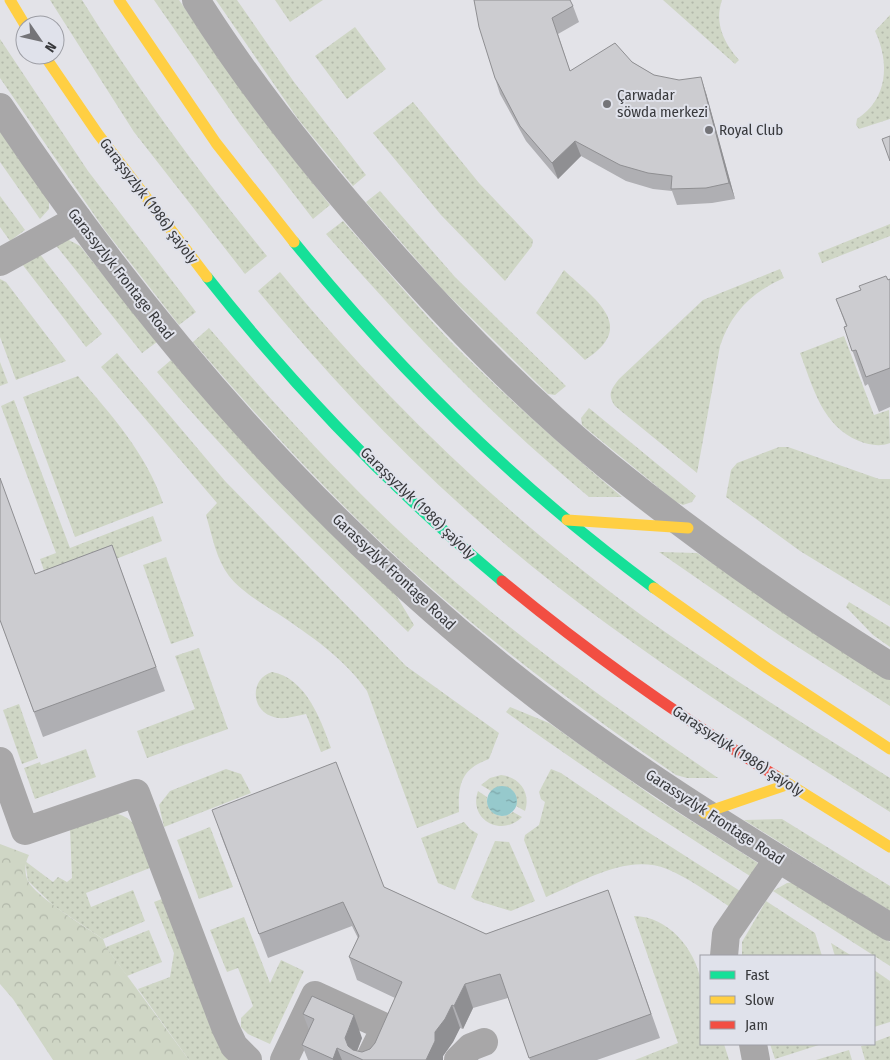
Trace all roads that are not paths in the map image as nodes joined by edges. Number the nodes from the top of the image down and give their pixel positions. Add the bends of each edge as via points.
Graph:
1 (10, 0) edge
2 (119, 0) edge
3 (196, 0) edge
4 (19, 15) edge
5 (51, 65) edge
6 (0, 107) edge
7 (78, 219) junction
8 (0, 262) edge
9 (567, 520) junction
10 (688, 528) junction
11 (890, 666) edge
12 (890, 749) edge
13 (0, 761) edge
14 (789, 784) junction
15 (704, 813) junction
16 (12, 831) edge
17 (890, 847) edge
18 (778, 858) junction
19 (890, 927) edge
20 (724, 955) edge
21 (484, 1042) dead end
22 (752, 1045) edge
23 (248, 1060) edge
24 (284, 1060) edge
25 (369, 1060) edge
26 (458, 1060) edge
27 (756, 1060) edge

1 - 4 main road
2 - 9 main road via 198,119 295,247 384,347 443,407
3 - 10 street via 295,139 428,296 557,422 606,465
5 - 14 main road, Garaşsyzlyk (1986) şaýoly via 171,232 267,351 411,499 552,623 656,698
6 - 7 street, Garassyzlyk Frontage Road
7 - 8 street
7 - 15 street, Garassyzlyk Frontage Road via 216,393 262,445 365,549 507,673
9 - 10 main road
9 - 12 main road via 708,629
10 - 11 street
13 - 16 street
14 - 15 main road
14 - 17 main road, Garaşsyzlyk (1986) şaýoly
15 - 18 street, Garassyzlyk Frontage Road
16 - 23 street via 136,793 225,1027 234,1046
18 - 19 street, Garassyzlyk Frontage Road
18 - 20 street via 726,934
21 - 26 street via 471,1047
22 - 27 street
24 - 25 street via 315,994 385,1027

